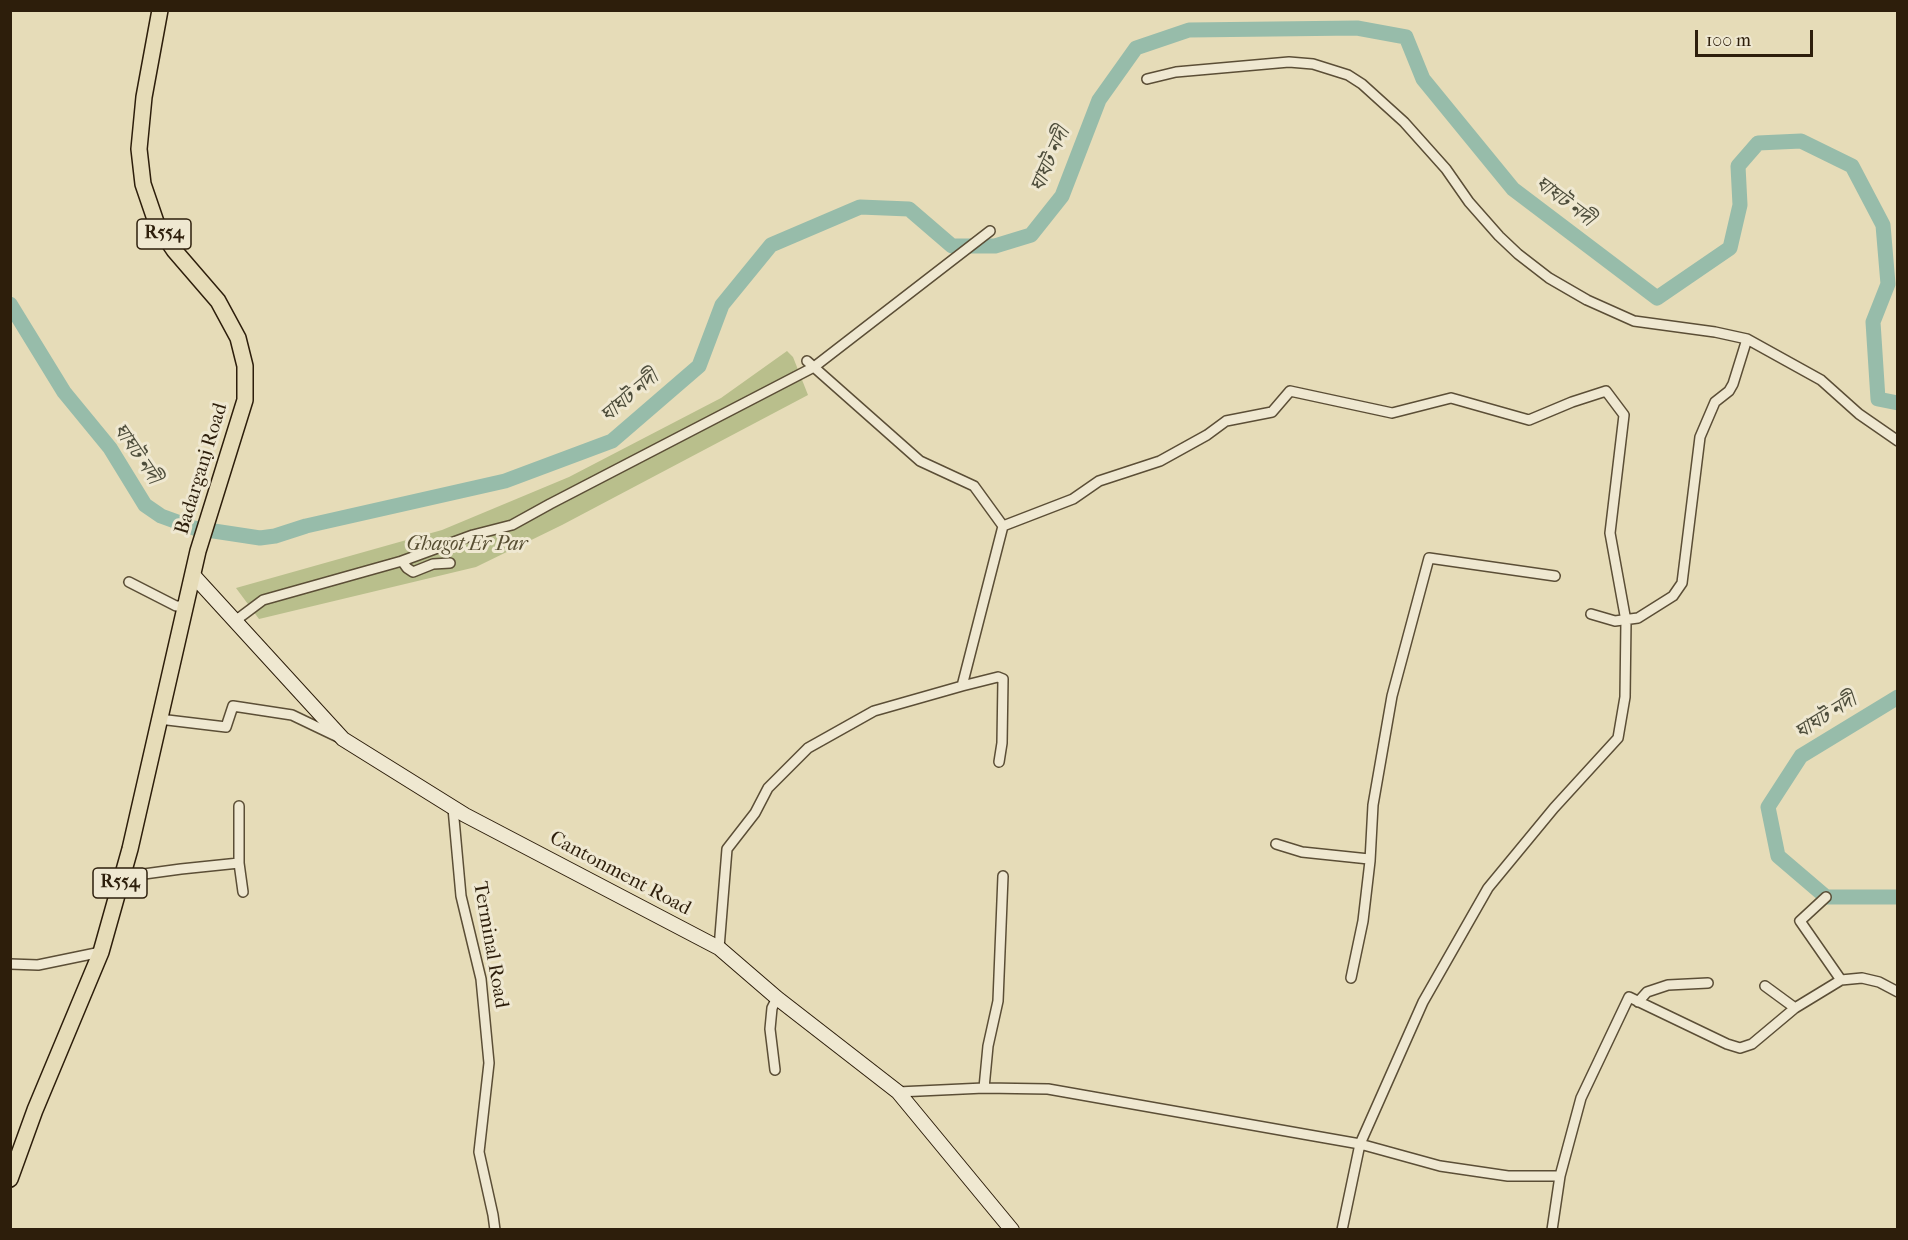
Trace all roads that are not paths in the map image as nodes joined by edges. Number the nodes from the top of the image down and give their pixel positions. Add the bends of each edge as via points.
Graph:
1 (160, 10) edge
2 (1147, 79) dead end
3 (990, 231) dead end
4 (1747, 339) junction
5 (810, 364) junction
6 (1898, 441) edge
7 (1003, 526) junction
8 (402, 561) junction
9 (450, 563) dead end
10 (193, 575) junction
11 (1555, 576) dead end
12 (129, 582) dead end
13 (186, 606) junction
14 (1591, 614) dead end
15 (236, 621) junction
16 (1626, 621) junction
17 (962, 686) junction
18 (159, 719) junction
19 (343, 740) junction
20 (999, 762) dead end
21 (239, 806) dead end
22 (453, 808) junction
23 (1276, 844) dead end
24 (1369, 859) junction
25 (239, 863) junction
26 (1003, 876) dead end
27 (122, 877) junction
28 (243, 892) dead end
29 (1826, 897) dead end
30 (719, 948) junction
31 (100, 952) junction
32 (10, 964) edge
33 (1351, 978) dead end
34 (1841, 980) junction
35 (1708, 983) dead end
36 (1765, 986) dead end
37 (1898, 992) edge
38 (777, 998) junction
39 (1638, 1002) junction
40 (1795, 1008) junction
41 (775, 1070) dead end
42 (984, 1088) junction
43 (898, 1092) junction
44 (1360, 1144) junction
45 (1560, 1176) junction
46 (10, 1179) edge
47 (495, 1230) edge
48 (1012, 1230) edge
49 (1342, 1230) edge
50 (1552, 1230) edge

1 - 10 main road, Badarganj Road / R554 via 144,97 139,149 143,184 157,225 218,301 238,338 245,366 245,400
2 - 4 street via 1176,72 1289,62 1313,64 1348,75 1404,122 1498,236 1549,278 1634,321
3 - 5 street
4 - 6 street via 1821,380 1859,414
4 - 16 street via 1733,384 1715,402 1700,437 1682,583 1673,596
5 - 7 street via 920,461 974,486
5 - 8 street via 512,525
7 - 16 street via 1073,499 1099,481 1160,461 1226,421 1272,412 1290,392 1392,413 1451,398 1528,420 1606,392 1624,414 1610,532
7 - 17 street
8 - 9 street via 413,572 433,564
8 - 15 street via 263,600
10 - 13 main road, R554
10 - 15 street, Cantonment Road
11 - 24 street via 1429,558 1392,696 1373,805
12 - 13 street
13 - 18 main road, R554
14 - 16 street
15 - 19 street, Cantonment Road
16 - 44 street via 1625,697 1618,738 1488,888 1423,1002
17 - 20 street via 1003,679
17 - 30 street via 874,711 808,748 768,788 755,813 727,849
18 - 19 street via 226,727 233,706 292,715
18 - 27 main road, R554
19 - 22 street, Cantonment Road
21 - 25 street
22 - 30 street, Cantonment Road
22 - 47 street, Terminal Road via 461,896 481,980 489,1063 479,1152
23 - 24 street via 1302,852
24 - 33 street via 1363,921
25 - 27 street
25 - 28 street
26 - 42 street via 998,1001
27 - 31 main road, R554
29 - 34 street via 1800,921
30 - 38 street, Cantonment Road
31 - 32 street via 38,964
31 - 46 main road, R554
34 - 37 street via 1862,978
34 - 40 street
35 - 39 street via 1668,985 1647,992
36 - 40 street
38 - 41 street via 770,1029
38 - 43 street, Cantonment Road
39 - 40 street via 1740,1048 1752,1044
39 - 45 street via 1629,997 1581,1098
42 - 43 street
42 - 44 street via 1048,1089
43 - 48 street, Cantonment Road
44 - 45 street via 1440,1166 1508,1176
44 - 49 street
45 - 50 street

